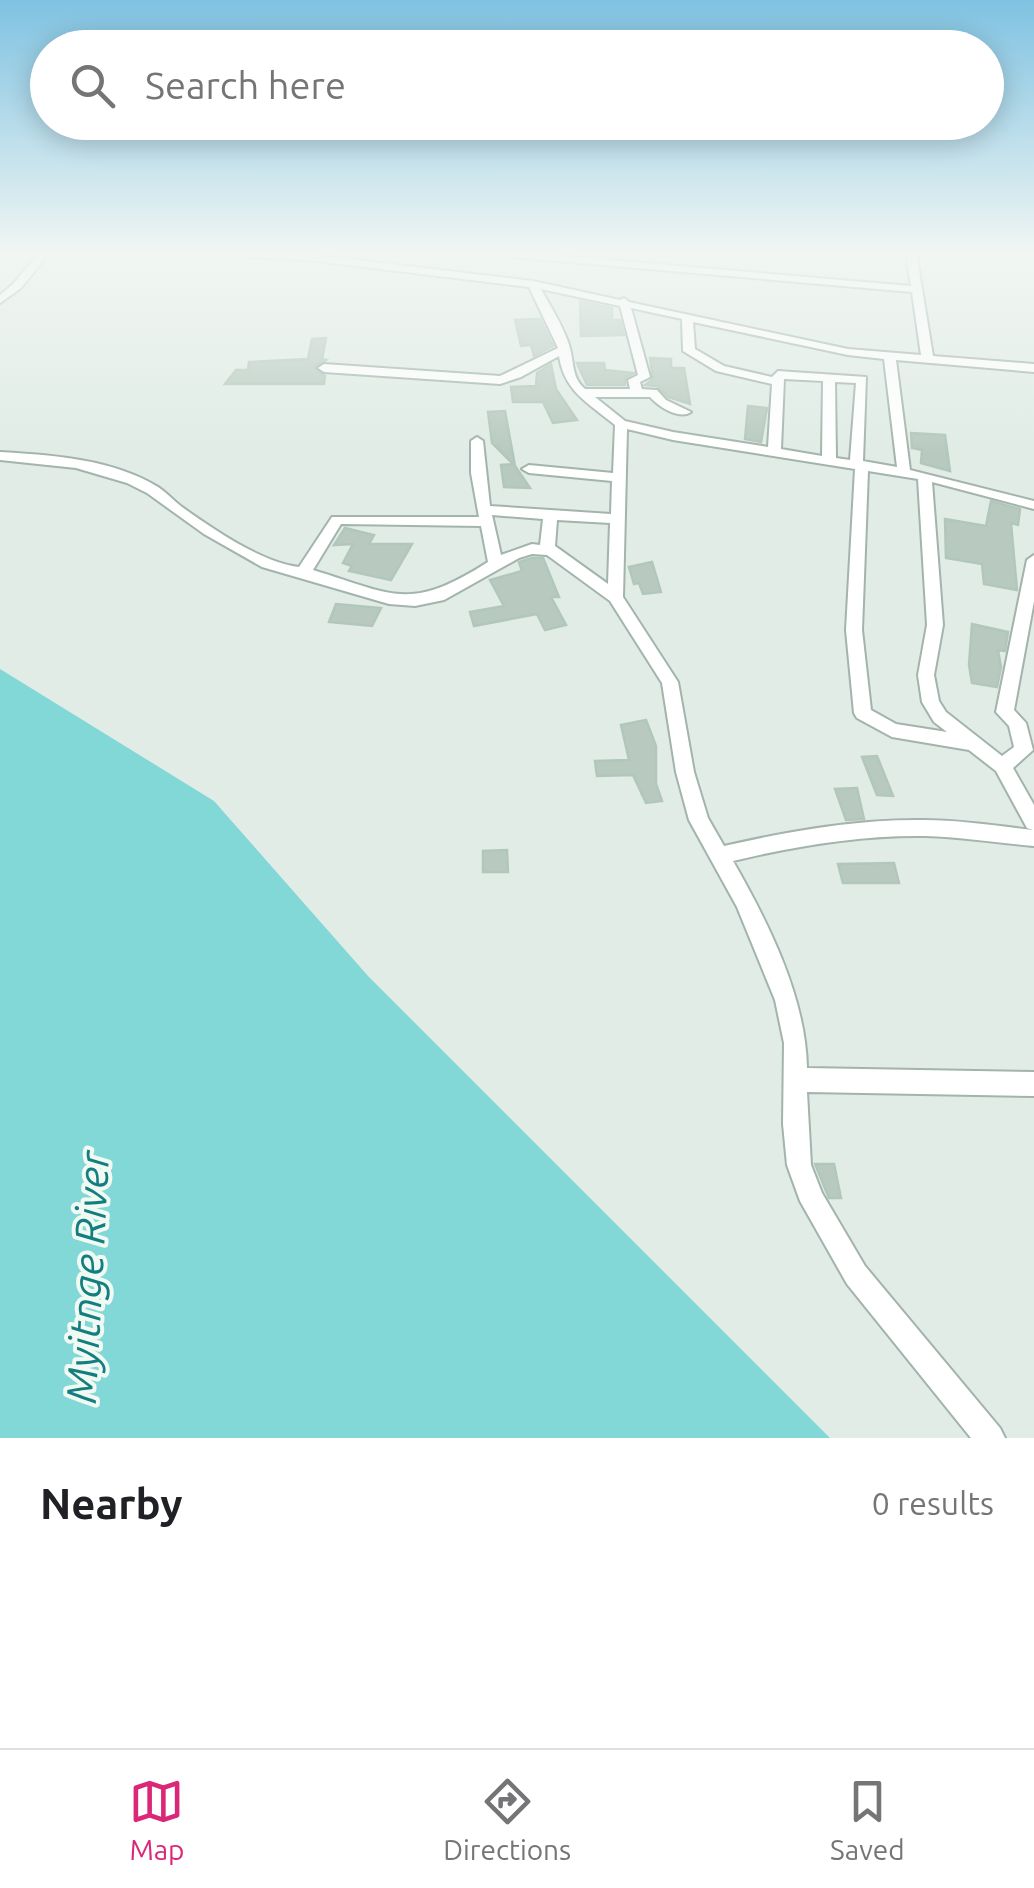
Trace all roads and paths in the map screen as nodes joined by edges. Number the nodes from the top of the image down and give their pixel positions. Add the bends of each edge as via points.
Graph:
1 (549, 319) edge
2 (629, 319) edge
3 (686, 319) edge
4 (700, 319) edge
5 (921, 319) edge
6 (564, 350) junction
7 (890, 356) junction
8 (928, 360) junction
9 (324, 368) dead end
10 (1034, 368) edge
11 (829, 377) junction
12 (778, 382) junction
13 (636, 391) junction
14 (580, 394) junction
15 (685, 412) dead end
16 (621, 424) junction
17 (477, 441) dead end
18 (774, 452) junction
19 (0, 456) edge
20 (829, 460) junction
21 (859, 464) junction
22 (529, 469) dead end
23 (904, 472) junction
24 (926, 476) junction
25 (621, 478) junction
26 (1034, 505) edge
27 (550, 514) junction
28 (484, 516) junction
29 (620, 519) junction
30 (547, 549) junction
31 (1034, 560) edge
32 (496, 565) junction
33 (304, 573) junction
34 (615, 596) junction
35 (975, 744) junction
36 (1002, 766) junction
37 (1034, 822) edge
38 (1034, 838) edge
39 (718, 856) junction
40 (797, 1080) junction
41 (1034, 1084) edge
42 (990, 1438) edge

1 - 6 street
2 - 13 street via 644,377 634,380
3 - 12 street via 688,351 720,369
4 - 7 street
5 - 8 street
6 - 9 street via 500,380
6 - 14 street
7 - 8 street
7 - 23 street
8 - 10 street
11 - 12 street via 778,375
11 - 20 street
11 - 21 street via 862,380
12 - 18 street
13 - 14 street
13 - 15 street
14 - 16 street
16 - 18 street
16 - 25 street
17 - 28 street
18 - 20 street
19 - 33 street via 53,460 131,480 268,563
20 - 21 street
21 - 23 street
21 - 35 street via 854,630 863,713 892,730
22 - 25 street
23 - 24 street
24 - 26 street
24 - 35 street via 935,625 928,690 940,717
25 - 29 street
27 - 28 street
27 - 29 street
27 - 30 street
28 - 32 street
28 - 33 street via 337,520
29 - 34 street
30 - 32 street via 529,548
30 - 34 street
31 - 36 street via 1006,712 1017,723 1024,750
32 - 33 street via 459,589 405,602
34 - 39 street via 670,682 691,795
35 - 36 street
36 - 37 street
38 - 39 street via 876,830
39 - 40 street via 772,962 795,1042
40 - 41 street
40 - 42 street via 799,1164 813,1200 856,1275

